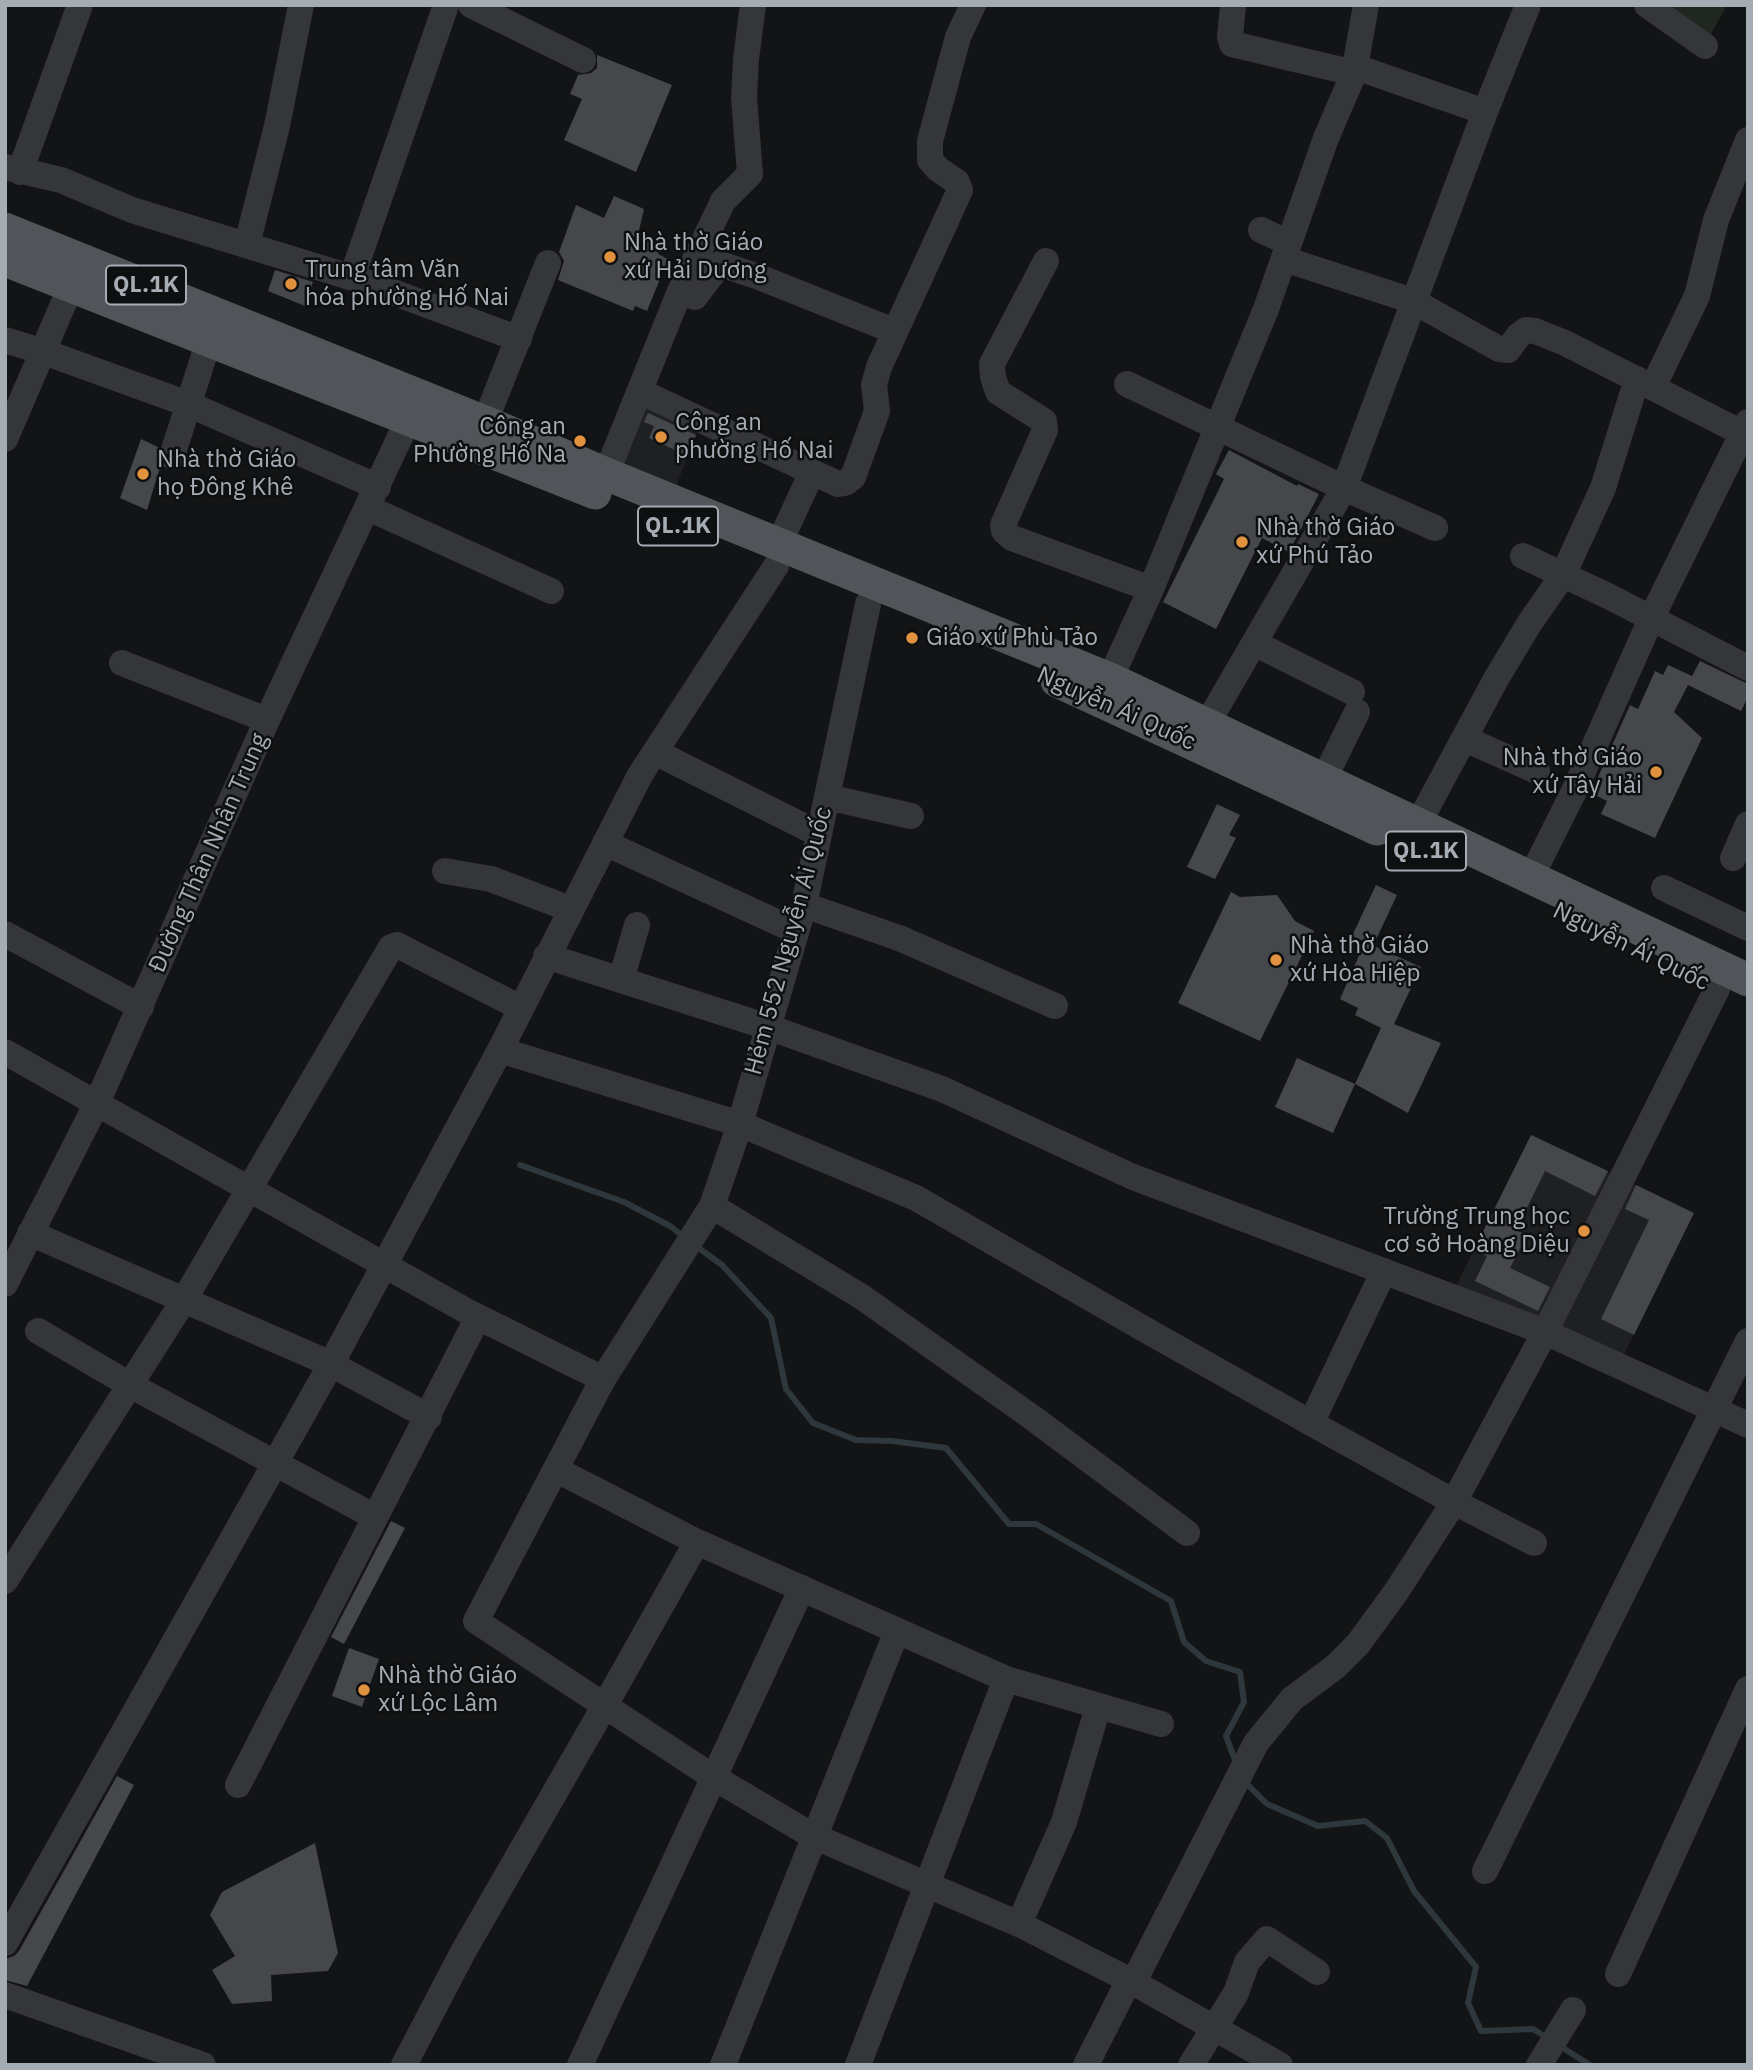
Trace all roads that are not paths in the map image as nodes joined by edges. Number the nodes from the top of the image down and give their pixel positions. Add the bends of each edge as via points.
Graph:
1 (80, 5) edge
2 (301, 5) edge
3 (446, 5) edge
4 (471, 5) edge
5 (753, 5) edge
6 (973, 5) edge
7 (1366, 5) edge
8 (1528, 5) edge
9 (1647, 5) edge
10 (1232, 14) edge
11 (1705, 46) dead end
12 (583, 60) dead end
13 (1355, 70) junction
14 (1485, 112) junction
15 (1748, 139) edge
16 (13, 170) edge
17 (5, 229) edge
18 (1261, 230) dead end
19 (247, 244) junction
20 (1287, 251) junction
21 (5, 260) edge
22 (1046, 261) dead end
23 (548, 263) dead end
24 (352, 278) junction
25 (71, 286) junction
26 (680, 291) junction
27 (1413, 301) junction
28 (894, 331) junction
29 (519, 339) junction
30 (5, 340) edge
31 (209, 340) junction
32 (44, 352) junction
33 (292, 353) junction
34 (1645, 383) junction
35 (1126, 384) dead end
36 (641, 392) junction
37 (188, 404) junction
38 (408, 420) junction
39 (485, 422) junction
40 (1218, 428) junction
41 (1746, 430) edge
42 (5, 439) edge
43 (172, 456) dead end
44 (812, 472) junction
45 (606, 474) junction
46 (1344, 488) junction
47 (373, 498) junction
48 (1435, 528) dead end
49 (778, 555) junction
50 (1523, 556) dead end
51 (1563, 575) junction
52 (1152, 589) junction
53 (551, 591) dead end
54 (868, 604) junction
55 (1651, 619) junction
56 (1254, 643) junction
57 (122, 663) dead end
58 (1748, 668) edge
59 (1117, 691) junction
60 (267, 720) junction
61 (1207, 724) junction
62 (1465, 739) junction
63 (655, 752) junction
64 (1537, 771) dead end
65 (1324, 779) junction
66 (827, 797) junction
67 (911, 816) dead end
68 (1418, 824) junction
69 (1748, 824) edge
70 (819, 834) junction
71 (605, 843) junction
72 (1733, 858) dead end
73 (445, 871) dead end
74 (1531, 877) junction
75 (1664, 888) dead end
76 (804, 905) junction
77 (570, 909) junction
78 (637, 925) dead end
79 (1748, 928) edge
80 (796, 930) junction
81 (5, 934) edge
82 (546, 956) junction
83 (621, 980) junction
84 (1732, 985) edge
85 (1748, 1004) edge
86 (1055, 1006) dead end
87 (141, 1007) junction
88 (521, 1008) junction
89 (768, 1027) junction
90 (500, 1050) junction
91 (5, 1052) edge
92 (97, 1103) junction
93 (740, 1124) junction
94 (250, 1189) junction
95 (712, 1206) junction
96 (30, 1233) junction
97 (384, 1264) junction
98 (1384, 1271) junction
99 (5, 1283) edge
100 (184, 1300) junction
101 (478, 1317) junction
102 (38, 1331) dead end
103 (1545, 1332) junction
104 (1748, 1341) edge
105 (331, 1364) junction
106 (603, 1379) junction
107 (130, 1385) junction
108 (1713, 1408) junction
109 (429, 1417) junction
110 (1311, 1423) junction
111 (1748, 1425) edge
112 (274, 1464) junction
113 (557, 1470) junction
114 (1454, 1502) junction
115 (375, 1517) junction
116 (1187, 1533) dead end
117 (697, 1542) junction
118 (1534, 1543) dead end
119 (5, 1581) edge
120 (802, 1588) junction
121 (897, 1631) junction
122 (1006, 1678) junction
123 (1748, 1689) edge
124 (604, 1707) junction
125 (1098, 1707) junction
126 (1161, 1724) dead end
127 (713, 1777) junction
128 (238, 1785) dead end
129 (813, 1836) junction
130 (1485, 1871) dead end
131 (928, 1886) junction
132 (1019, 1924) junction
133 (5, 1943) edge
134 (1317, 1972) dead end
135 (1618, 1974) dead end
136 (1131, 1982) junction
137 (5, 1994) edge
138 (1567, 2020) dead end
139 (1214, 2026) junction
140 (171, 2059) edge
141 (1543, 2059) edge
142 (203, 2065) edge
143 (404, 2065) edge
144 (580, 2065) edge
145 (723, 2065) edge
146 (858, 2065) edge
147 (1086, 2065) edge
148 (1191, 2065) edge
149 (1280, 2065) edge

1 - 16 street
2 - 19 street
3 - 24 street
4 - 12 street
5 - 26 street via 744,98 750,174 723,201
6 - 28 street via 958,37 930,141 930,160 957,182 960,190
7 - 13 street
8 - 14 street
9 - 11 street
10 - 13 street via 1232,44
13 - 14 street
13 - 20 street
14 - 27 street
15 - 34 street via 1716,220 1697,296
16 - 19 street via 61,180 132,210
17 - 33 main road, QL.1K
18 - 20 street
19 - 24 street
20 - 27 street
20 - 40 street
21 - 25 main road, QL.1K
22 - 52 street via 992,364 999,392 1044,421 1045,430 1004,531 1012,538
23 - 29 street
24 - 29 street
25 - 31 main road, QL.1K
25 - 32 street
26 - 28 street via 695,297 720,264
26 - 36 street
27 - 34 street via 1500,349 1508,349 1526,330 1535,331
27 - 46 street
28 - 44 street via 874,386 877,411 853,477 838,484
29 - 39 street
30 - 32 street
31 - 33 main road, QL.1K
31 - 37 street
32 - 37 street
32 - 42 street
33 - 38 main road, Nguyễn Ái Quốc / QL.1K
33 - 39 main road, Nguyễn Ái Quốc / QL.1K
34 - 41 street
34 - 51 street
35 - 40 street
36 - 44 street
36 - 45 street
37 - 43 street
37 - 47 street
38 - 47 street, Đường Thân Nhân Trung
38 - 49 main road, Nguyễn Ái Quốc / QL.1K
39 - 45 main road, Nguyễn Ái Quốc / QL.1K
40 - 46 street
40 - 52 street
41 - 55 street
44 - 49 street
45 - 49 main road, Nguyễn Ái Quốc / QL.1K
46 - 48 street
46 - 56 street
47 - 53 street
47 - 60 street, Đường Thân Nhân Trung
49 - 54 main road, Nguyễn Ái Quốc / QL.1K
49 - 59 main road, Nguyễn Ái Quốc / QL.1K
49 - 63 street
50 - 51 street
51 - 55 street
51 - 62 street via 1522,635
52 - 59 street
54 - 59 main road, Nguyễn Ái Quốc / QL.1K via 985,650
54 - 66 street, Hẻm 552 Nguyễn Ái Quốc
55 - 58 street
55 - 74 street
56 - 61 street
56 - 65 street via 1355,702
57 - 60 street
59 - 61 main road, Nguyễn Ái Quốc / QL.1K
59 - 84 main road, Nguyễn Ái Quốc / QL.1K via 1512,890
60 - 87 street, Đường Thân Nhân Trung
61 - 65 main road, Nguyễn Ái Quốc / QL.1K
62 - 64 street
62 - 68 street
63 - 70 street
63 - 71 street
65 - 68 main road, Nguyễn Ái Quốc / QL.1K
66 - 67 street
66 - 70 street, Hẻm 552 Nguyễn Ái Quốc
68 - 74 main road, Nguyễn Ái Quốc / QL.1K
69 - 72 street
70 - 76 street, Hẻm 552 Nguyễn Ái Quốc
71 - 77 street
71 - 80 street
73 - 77 street via 491,879
74 - 84 main road, Nguyễn Ái Quốc / QL.1K
75 - 79 street
76 - 80 street, Hẻm 552 Nguyễn Ái Quốc
76 - 86 street via 899,938
77 - 82 street
78 - 83 street
80 - 89 street, Hẻm 552 Nguyễn Ái Quốc
81 - 87 street
82 - 83 street
82 - 88 street
83 - 89 street
84 - 85 main road, Nguyễn Ái Quốc / QL.1K
84 - 103 street
87 - 92 street, Đường Thân Nhân Trung
88 - 90 street
88 - 94 street via 394,945
89 - 93 street, Hẻm 552 Nguyễn Ái Quốc
89 - 98 street via 942,1089 1133,1177
90 - 93 street
90 - 97 street
91 - 92 street
92 - 94 street
92 - 96 street, Đường Thân Nhân Trung
93 - 95 street, Hẻm 552 Nguyễn Ái Quốc
93 - 110 street via 916,1198
94 - 97 street
94 - 100 street
95 - 106 street, Hẻm 552 Nguyễn Ái Quốc
95 - 116 street via 862,1297
96 - 99 street, Đường Thân Nhân Trung
96 - 100 street
97 - 101 street
97 - 105 street
98 - 103 street
98 - 110 street
100 - 105 street
100 - 107 street
101 - 106 street
101 - 109 street
102 - 107 street
103 - 108 street
103 - 114 street
104 - 108 street
105 - 109 street
105 - 112 street
106 - 113 street, Hẻm 552 Nguyễn Ái Quốc
107 - 112 street
107 - 119 street
108 - 111 street
108 - 130 street
109 - 115 street
110 - 114 street
112 - 115 street
112 - 133 street
113 - 117 street
113 - 124 street, Hẻm 552 Nguyễn Ái Quốc via 476,1621
114 - 118 street
114 - 136 street via 1358,1644 1292,1699 1256,1743
115 - 128 street
117 - 120 street
117 - 124 street
120 - 121 street
120 - 127 street
121 - 122 street
121 - 129 street
122 - 125 street
122 - 131 street
123 - 135 street
124 - 127 street
124 - 143 street via 463,1951
125 - 126 street
125 - 132 street via 1063,1822
127 - 129 street
127 - 144 street
129 - 131 street
129 - 145 street
131 - 132 street
131 - 146 street
132 - 136 street
134 - 139 street via 1267,1939 1247,1962 1236,1993
136 - 139 street
136 - 147 street
137 - 140 street
138 - 141 street
139 - 148 street
139 - 149 street
140 - 142 street

